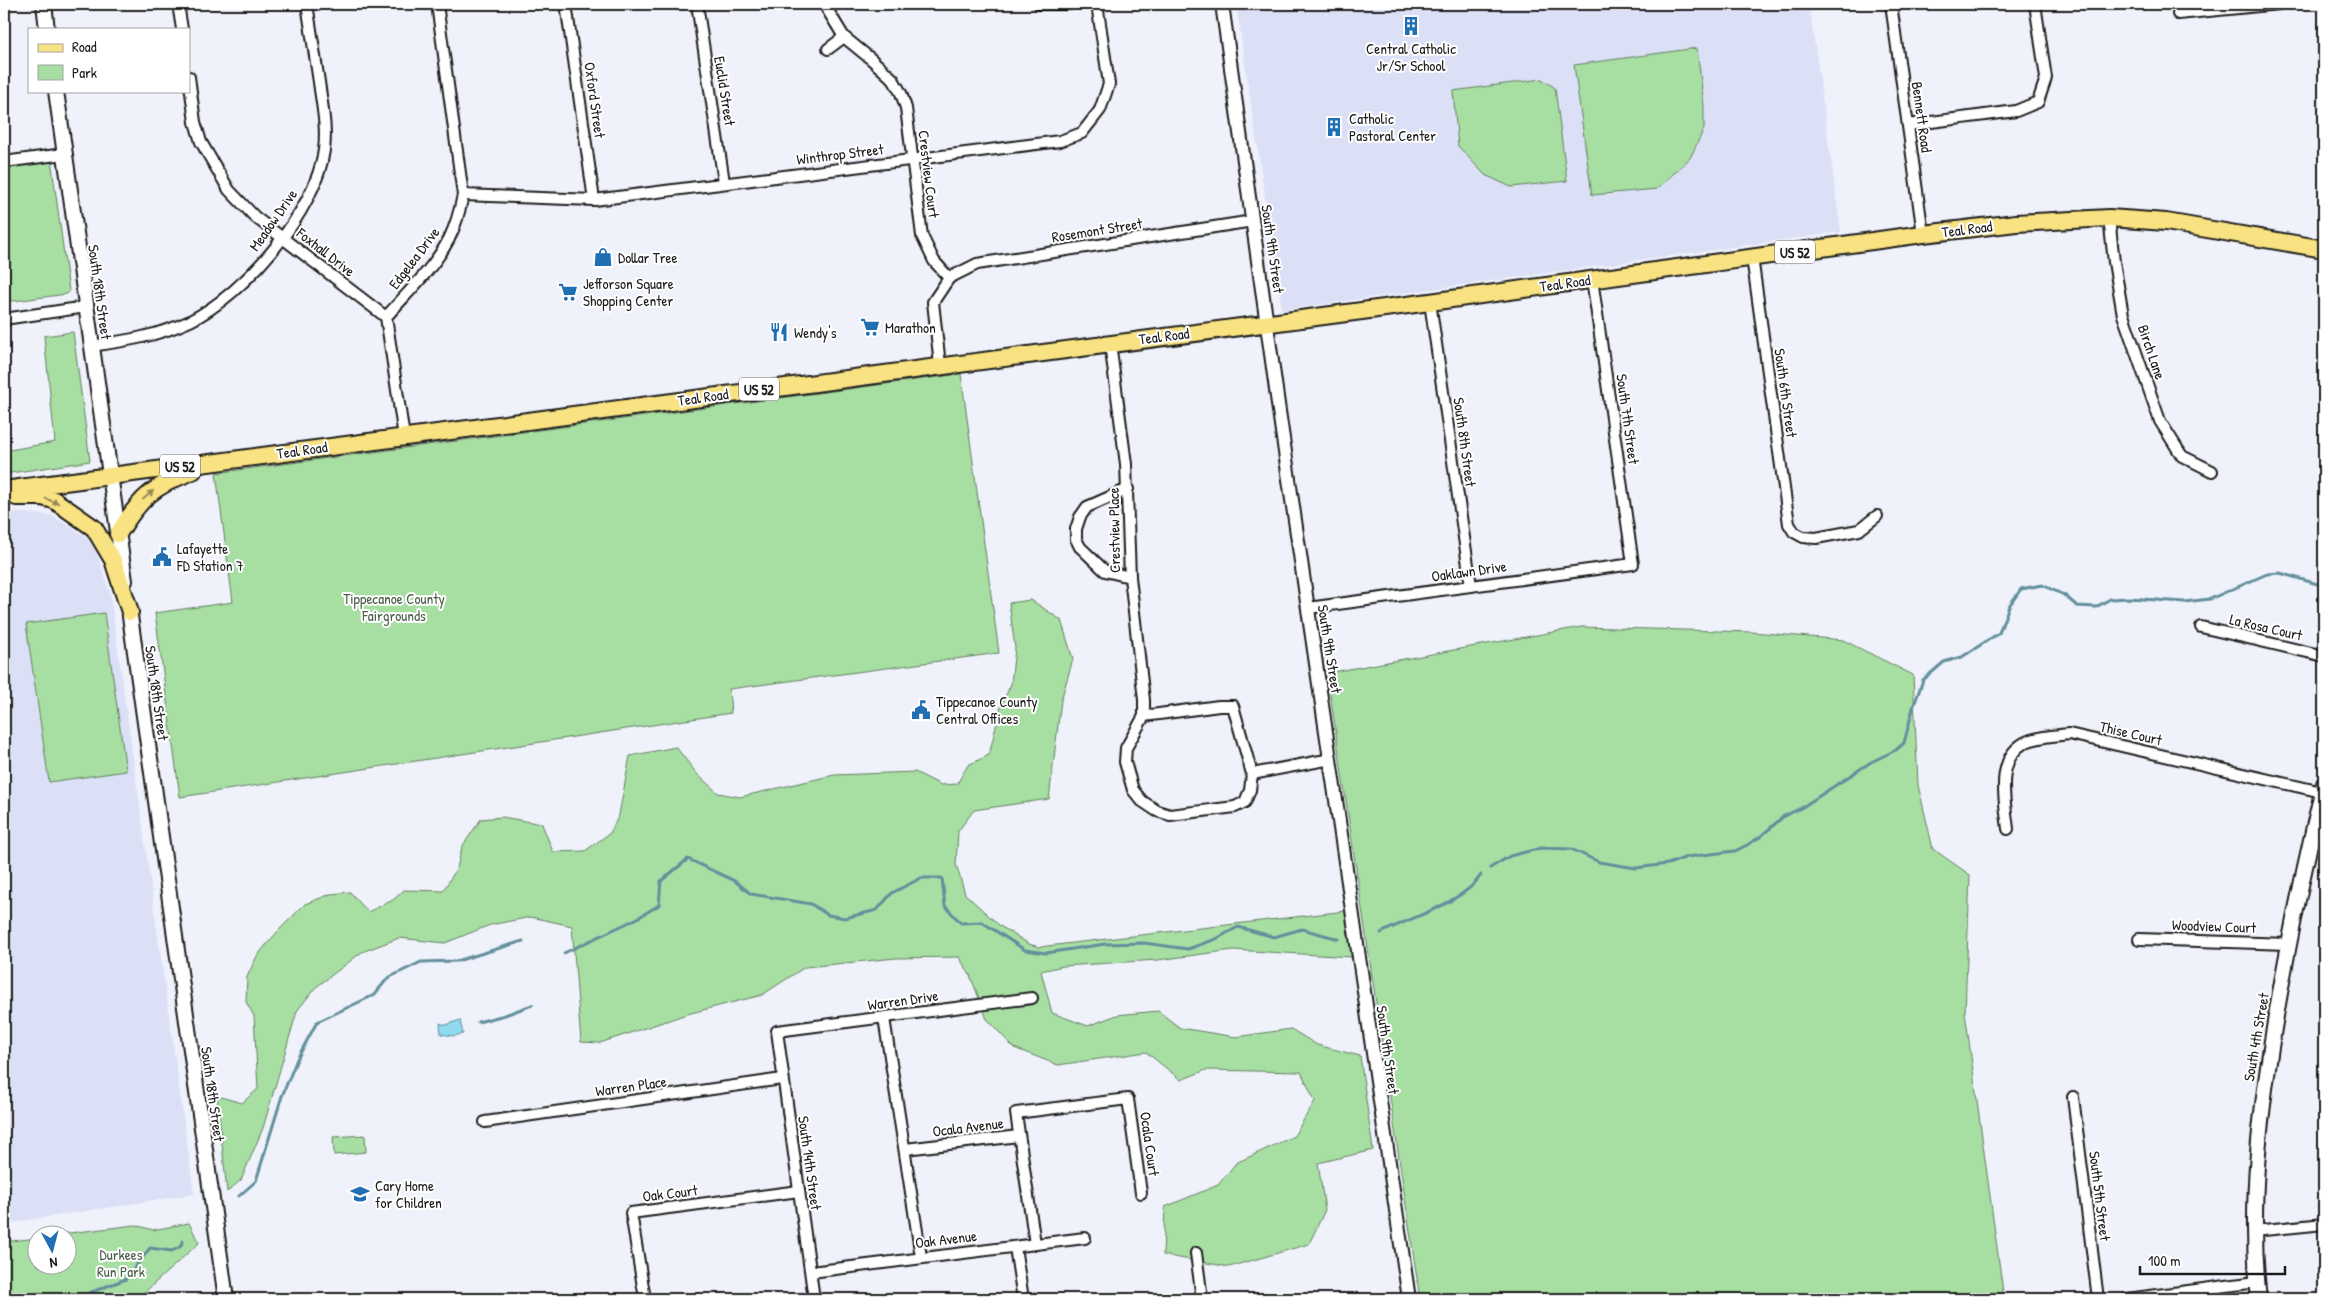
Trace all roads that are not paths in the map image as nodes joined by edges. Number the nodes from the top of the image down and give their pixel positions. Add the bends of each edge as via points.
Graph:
1 (44, 4) edge
2 (178, 4) edge
3 (307, 4) edge
4 (437, 4) edge
5 (566, 4) edge
6 (697, 4) edge
7 (824, 4) edge
8 (1039, 4) edge
9 (1070, 4) edge
10 (1097, 4) edge
11 (1222, 4) edge
12 (1891, 4) edge
13 (2035, 4) edge
14 (2279, 4) edge
15 (2178, 14) dead end
16 (47, 28) edge
17 (182, 28) edge
18 (844, 37) junction
19 (828, 49) dead end
20 (190, 84) edge
21 (56, 92) edge
22 (1908, 125) junction
23 (64, 154) junction
24 (912, 160) junction
25 (4, 162) edge
26 (724, 182) junction
27 (463, 195) junction
28 (594, 200) junction
29 (2109, 218) junction
30 (1253, 221) junction
31 (1923, 234) junction
32 (282, 238) junction
33 (2324, 249) edge
34 (1752, 257) junction
35 (949, 278) junction
36 (1592, 279) junction
37 (1430, 302) junction
38 (86, 307) junction
39 (386, 317) junction
40 (4, 319) edge
41 (1267, 323) junction
42 (1110, 343) junction
43 (91, 346) junction
44 (940, 365) junction
45 (404, 437) junction
46 (251, 457) junction
47 (2212, 471) dead end
48 (109, 476) junction
49 (1128, 489) junction
50 (4, 490) edge
51 (4, 498) edge
52 (1877, 516) dead end
53 (118, 534) junction
54 (1633, 564) joint
55 (1130, 577) junction
56 (1471, 586) junction
57 (1308, 608) junction
58 (130, 612) junction
59 (2200, 627) dead end
60 (2324, 656) edge
61 (1144, 716) junction
62 (1331, 759) junction
63 (1252, 774) junction
64 (2323, 788) edge
65 (2008, 829) dead end
66 (2139, 939) dead end
67 (2288, 944) junction
68 (1032, 998) dead end
69 (884, 1018) junction
70 (777, 1031) joint
71 (782, 1079) junction
72 (2072, 1097) dead end
73 (1128, 1099) joint
74 (485, 1122) dead end
75 (1019, 1136) junction
76 (905, 1149) junction
77 (799, 1191) junction
78 (1141, 1192) dead end
79 (2324, 1224) edge
80 (2254, 1232) junction
81 (1085, 1238) dead end
82 (1034, 1244) junction
83 (1015, 1247) junction
84 (1196, 1253) dead end
85 (921, 1257) junction
86 (810, 1272) junction
87 (2257, 1282) junction
88 (226, 1299) edge
89 (645, 1299) edge
90 (814, 1299) edge
91 (1023, 1299) edge
92 (1202, 1299) edge
93 (1409, 1299) edge
94 (2098, 1299) edge
95 (2127, 1299) edge
96 (2259, 1299) edge

1 - 16 main road
2 - 17 street
3 - 32 street, Meadow Drive via 325,122 324,150 318,177
4 - 27 street, Edgelea Drive
5 - 28 street, Oxford Street
6 - 26 street, Euclid Street
7 - 18 street, Crestview Court
8 - 9 street
10 - 24 street, Winthrop Street via 1109,84 1100,110 1082,133 1060,141
11 - 30 street, South 9th Street
12 - 22 street, Bennett Road
13 - 22 street via 2046,78 2038,102 2016,111
14 - 15 street
18 - 19 street
18 - 24 street, Crestview Court via 893,79 901,93 906,108
20 - 32 street, Foxhall Drive via 195,122 209,158 229,190
21 - 23 main road, South 18th Street
22 - 31 street, Bennett Road
23 - 25 street
23 - 38 main road, South 18th Street
24 - 26 street, Winthrop Street
24 - 35 street, Crestview Court via 922,236 934,261
26 - 28 street, Winthrop Street
27 - 28 street, Winthrop Street
27 - 39 street, Edgelea Drive via 448,241
29 - 31 main road, Teal Road / US 52 via 2054,220
29 - 33 main road, Teal Road / US 52 via 2166,222
29 - 47 street, Birch Lane via 2124,314 2160,421 2182,456
30 - 35 street, Rosemont Street via 977,264
30 - 41 street, South 9th Street
31 - 34 main road, Teal Road / US 52
32 - 39 street, Foxhall Drive
32 - 43 street, Meadow Drive via 247,280 190,321 146,338
34 - 36 main road, Teal Road / US 52
34 - 52 street, South 6th Street via 1789,524 1803,537 1816,538 1859,530
35 - 44 street via 933,302
36 - 37 main road, Teal Road / US 52
36 - 54 street, South 7th Street
37 - 41 main road, Teal Road / US 52
37 - 56 street, South 8th Street
38 - 40 street
38 - 43 main road, South 18th Street
39 - 45 street
41 - 42 main road, Teal Road / US 52
41 - 57 street, South 9th Street
42 - 44 main road, Teal Road / US 52
42 - 49 street, Crestview Place
43 - 48 main road, South 18th Street
44 - 45 main road, Teal Road / US 52
45 - 46 main road, Teal Road / US 52
46 - 48 main road, Teal Road / US 52
53 -> 46 main road via 134,508 158,487 193,471
48 - 50 main road, Teal Road / US 52
48 - 53 main road, South 18th Street
49 - 55 street, Crestview Place
49 - 55 street via 1087,507 1080,517 1076,539 1105,571
51 -> 58 main road via 42,497 54,500 94,528 113,560
53 - 58 main road, South 18th Street
54 - 56 street, Oaklawn Drive
55 - 61 street, Crestview Place
56 - 57 street, Oaklawn Drive
57 - 62 street, South 9th Street
58 - 88 main road, South 18th Street
59 - 60 street, La Rosa Court
61 - 63 street via 1233,706
61 - 63 street via 1126,748 1125,762 1133,790 1157,811 1170,815 1235,807 1245,802
62 - 63 street
62 - 93 street, South 9th Street
64 - 65 street, Thise Court via 2070,734 2046,736 2024,743 2012,754 2005,769
64 - 67 main road, South 4th Street
66 - 67 street, Woodview Court
67 - 80 main road, South 4th Street via 2264,1086
68 - 69 street, Warren Drive
69 - 70 street, Warren Drive
69 - 76 street
70 - 71 street, South 14th Street
71 - 74 street, Warren Place
71 - 77 street, South 14th Street
72 - 94 street, South 5th Street
73 - 75 street, Ocala Avenue via 1016,1113
73 - 78 street, Ocala Court
75 - 76 street, Ocala Avenue
75 - 82 street
76 - 85 street
77 - 86 street, South 14th Street
77 - 89 street, Oak Court via 631,1213
79 - 80 street
80 - 87 main road, South 4th Street
81 - 82 street, Oak Avenue
82 - 83 street, Oak Avenue
83 - 85 street, Oak Avenue
83 - 91 street
84 - 92 street
85 - 86 street, Oak Avenue
86 - 90 street, South 14th Street
87 - 95 street
87 - 96 main road, South 4th Street

